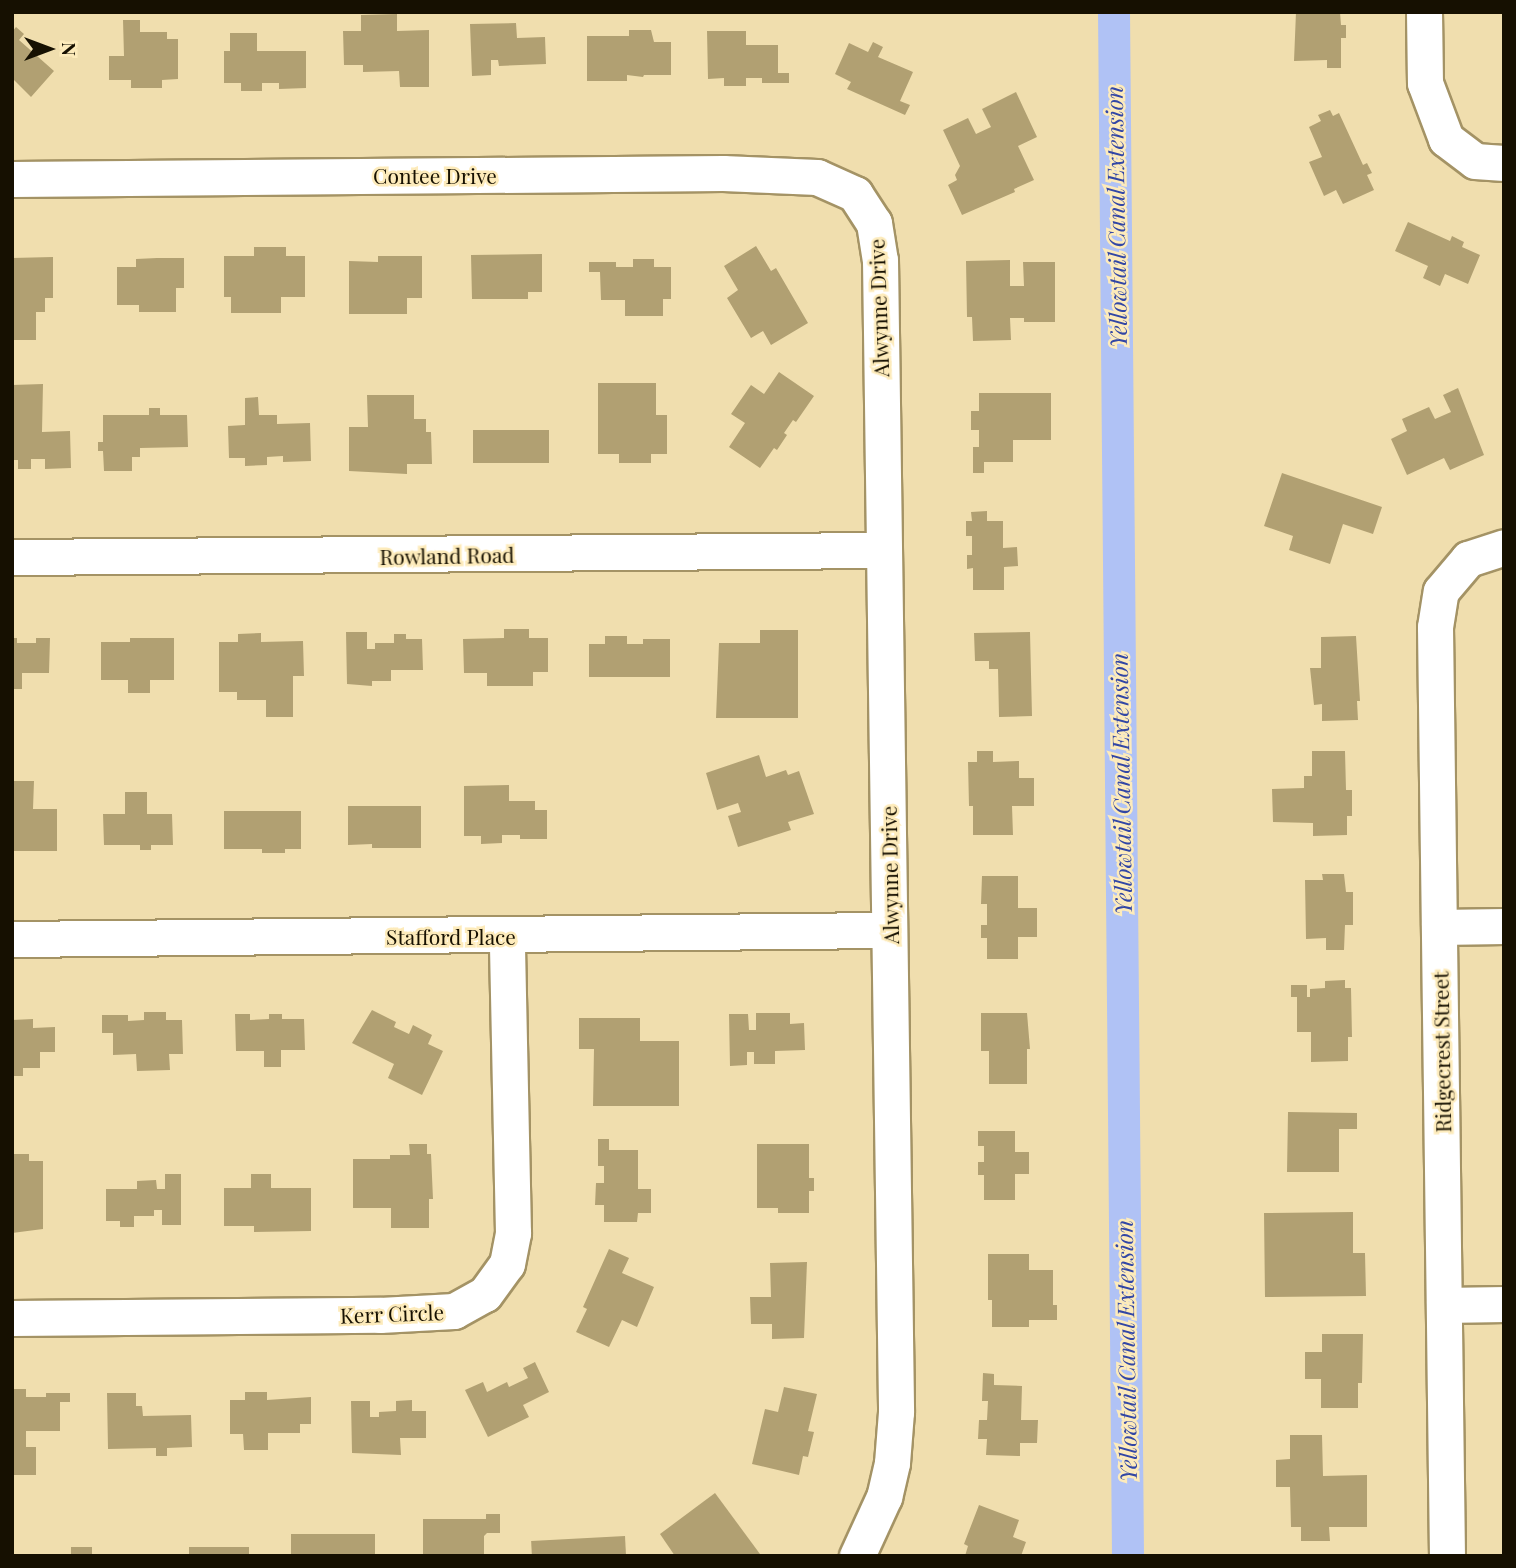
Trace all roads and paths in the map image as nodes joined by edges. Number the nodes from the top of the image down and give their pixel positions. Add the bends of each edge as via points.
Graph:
1 (1424, 12) edge
2 (1504, 163) edge
3 (12, 178) edge
4 (855, 194) joint
5 (1504, 547) edge
6 (883, 550) junction
7 (12, 557) edge
8 (1504, 926) edge
9 (1439, 927) junction
10 (889, 930) junction
11 (507, 935) junction
12 (12, 939) edge
13 (1504, 1304) edge
14 (1444, 1305) junction
15 (12, 1318) edge
16 (858, 1556) edge
17 (1447, 1556) edge

1 - 2 street via 1425,83 1446,139 1475,160
3 - 4 street, Contee Drive via 723,173 817,177
4 - 6 street, Alwynne Drive via 874,223 880,260
5 - 9 street, Ridgecrest Street via 1468,559 1441,591 1434,627
6 - 7 street, Rowland Road
6 - 10 street, Alwynne Drive
8 - 9 street
9 - 14 street, Ridgecrest Street
10 - 11 street, Stafford Place
10 - 16 street, Alwynne Drive via 897,1412 884,1497
11 - 12 street, Stafford Place
11 - 15 street, Kerr Circle via 513,1233 507,1264 485,1294 454,1311 380,1315
13 - 14 street
14 - 17 street, Ridgecrest Street

